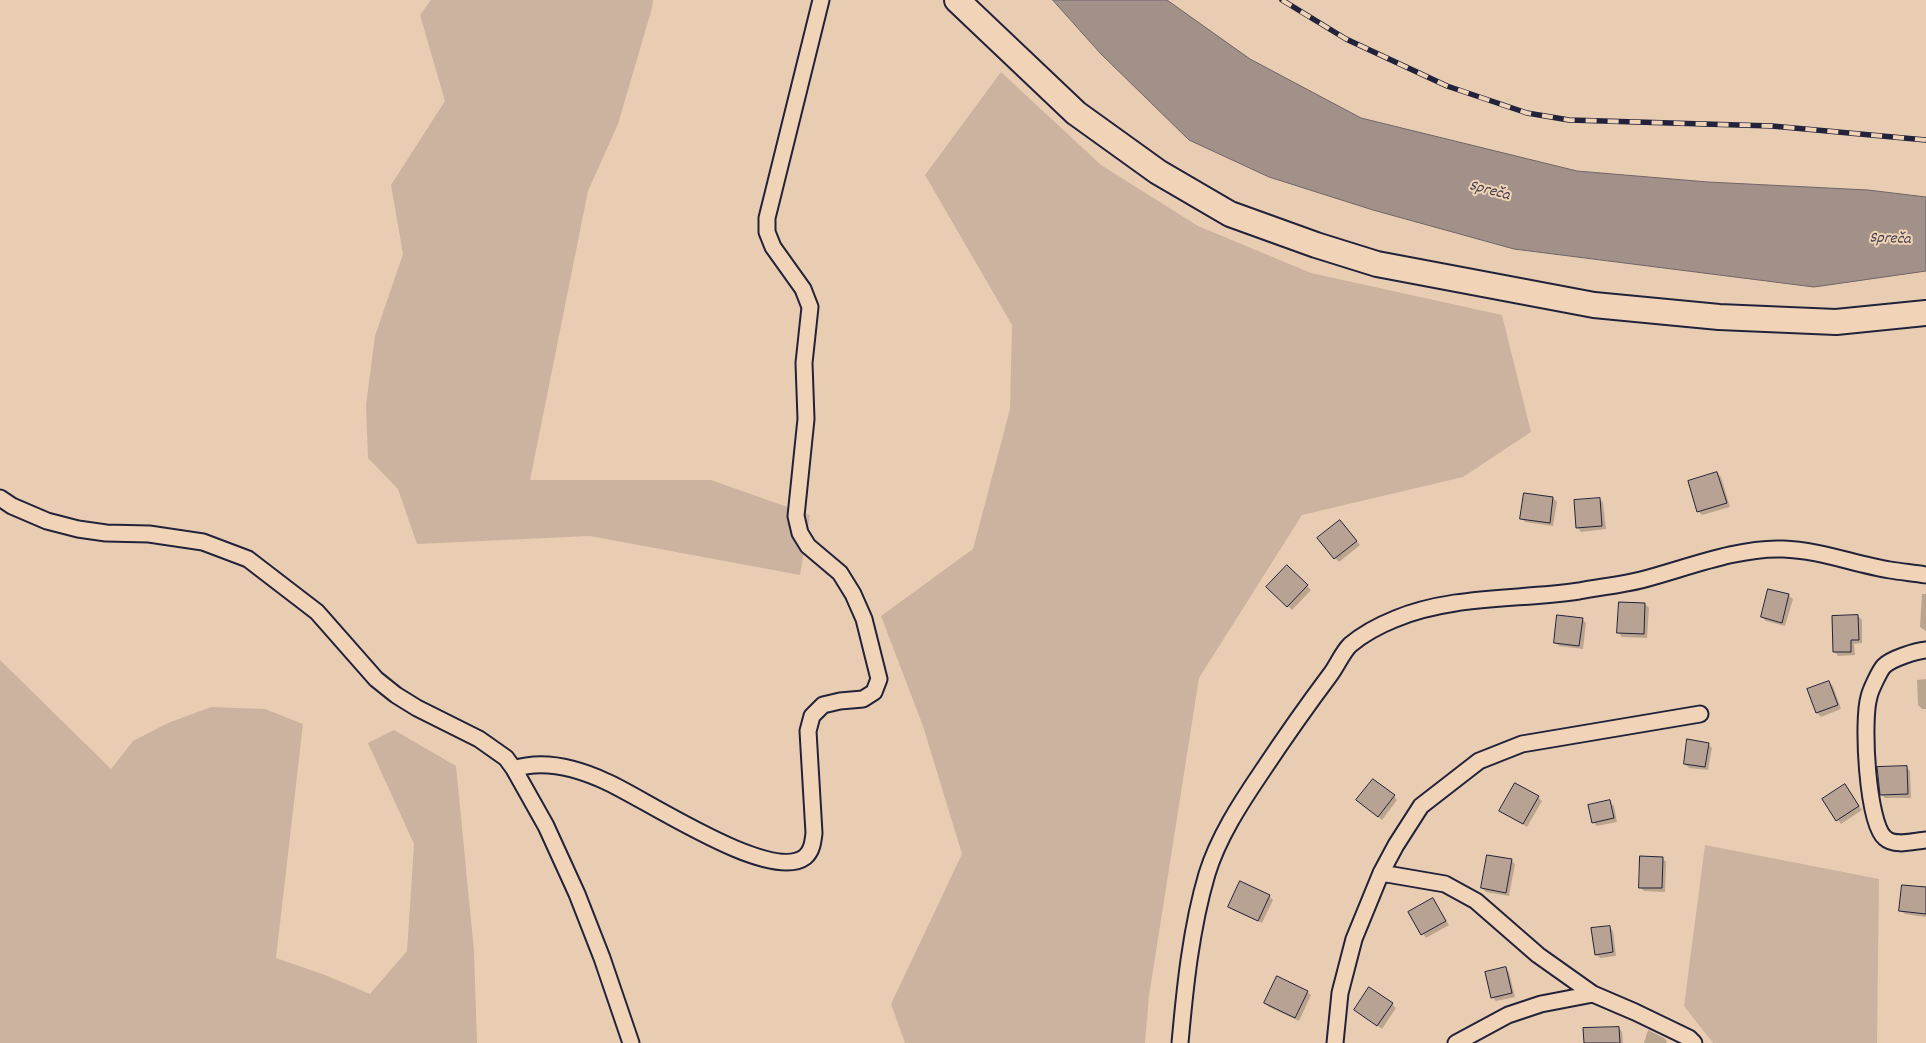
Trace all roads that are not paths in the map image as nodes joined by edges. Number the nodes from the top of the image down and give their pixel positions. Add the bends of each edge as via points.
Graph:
1 (821, 0) edge
2 (957, 0) edge
3 (1926, 314) edge
4 (0, 498) edge
5 (1926, 574) edge
6 (1926, 650) edge
7 (1700, 714) dead end
8 (514, 768) junction
9 (1926, 840) edge
10 (1381, 873) junction
11 (1593, 994) junction
12 (631, 1043) edge
13 (1180, 1043) edge
14 (1335, 1043) edge
15 (1456, 1043) edge
16 (1694, 1043) edge

1 - 8 street via 772,194 767,232 773,247 804,289 810,308 804,363 806,419 796,516 800,533 808,546 840,573 853,594 864,619 879,679 874,692 863,700 823,705 812,716 808,732 814,833 812,849 804,858 792,862 734,849 607,782 545,764
2 - 3 main road via 1076,113 1158,172 1230,214 1316,245 1377,264 1594,304 1720,316 1836,322
4 - 8 street via 47,522 106,533 149,534 203,542 248,559 317,612 376,679 417,708 495,749
5 - 13 street via 1889,570 1808,551 1766,550 1638,581 1423,609 1394,619 1365,635 1348,647 1306,705 1236,811 1221,843 1208,872 1199,907
6 - 9 street via 1883,667 1869,697 1865,730 1871,800 1881,833 1887,840 1898,843
7 - 10 street via 1522,744 1479,761 1421,806
8 - 12 street via 546,826 577,894
10 - 11 street via 1445,884 1476,901 1538,955
10 - 14 street via 1354,939 1340,993
11 - 15 street via 1540,1004 1508,1015
11 - 16 street via 1636,1012

